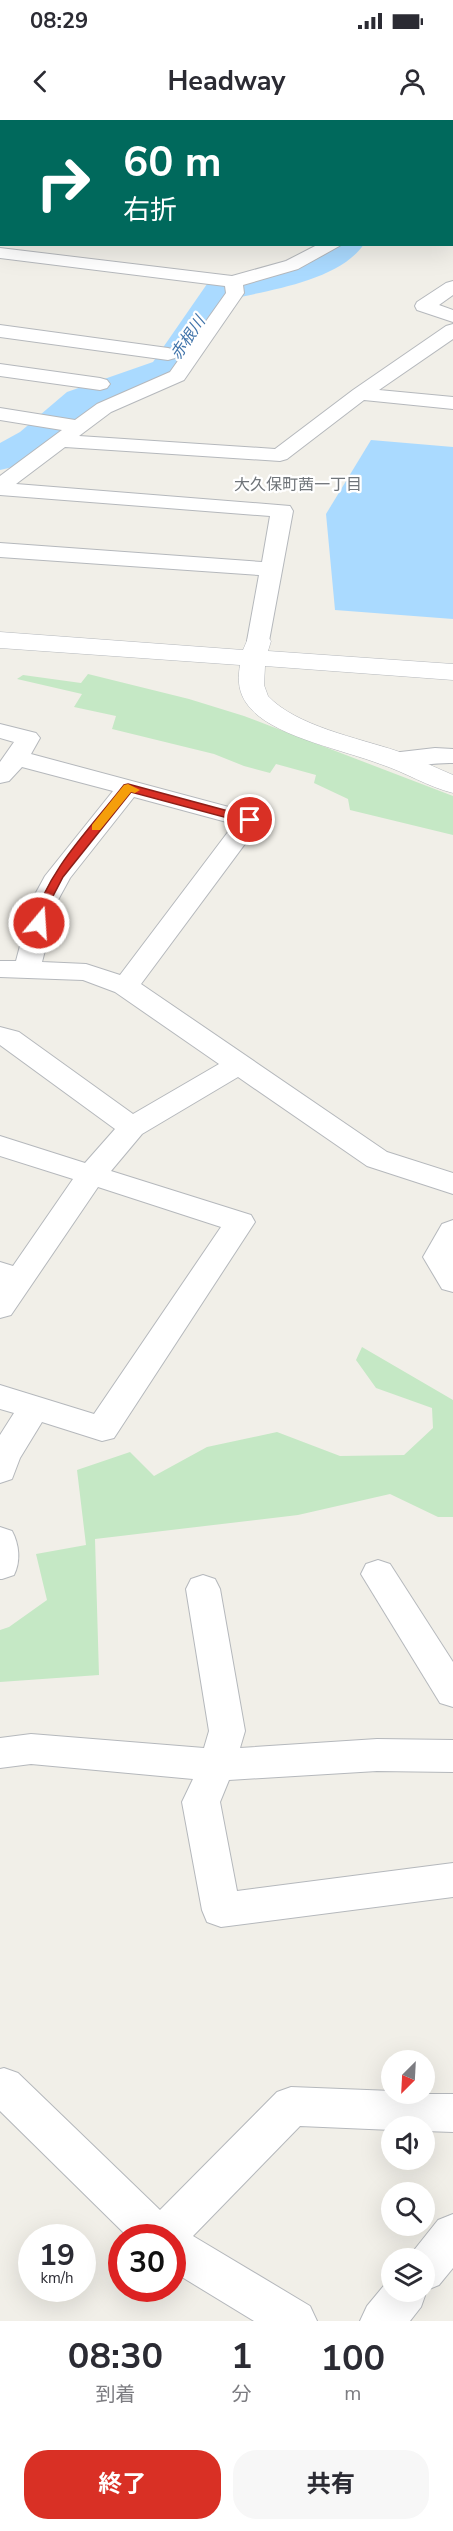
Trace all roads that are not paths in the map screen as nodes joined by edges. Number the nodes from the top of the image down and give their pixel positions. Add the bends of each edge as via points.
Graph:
1 (289, 248) dead end
2 (326, 249) edge
3 (23, 250) edge
4 (0, 253) edge
5 (7, 271) dead end
6 (233, 282) junction
7 (453, 287) edge
8 (453, 315) edge
9 (453, 330) edge
10 (0, 331) edge
11 (168, 354) dead end
12 (0, 370) edge
13 (100, 384) dead end
14 (360, 394) junction
15 (453, 403) edge
16 (0, 414) edge
17 (79, 427) junction
18 (61, 441) junction
19 (0, 488) edge
20 (0, 550) edge
21 (271, 569) junction
22 (0, 623) edge
23 (0, 640) edge
24 (256, 649) junction
25 (453, 654) edge
26 (453, 672) edge
27 (0, 730) edge
28 (453, 756) edge
29 (392, 759) junction
30 (8, 767) edge
31 (453, 785) edge
32 (128, 788) junction
33 (0, 969) edge
34 (27, 969) junction
35 (125, 986) junction
36 (0, 1036) edge
37 (238, 1064) junction
38 (132, 1127) junction
39 (0, 1146) edge
40 (92, 1174) junction
41 (453, 1184) edge
42 (453, 1231) edge
43 (10, 1276) edge
44 (453, 1281) edge
45 (0, 1307) edge
46 (0, 1397) edge
47 (34, 1407) junction
48 (0, 1470) edge
49 (0, 1540) edge
50 (0, 1565) edge
51 (378, 1574) dead end
52 (203, 1589) dead end
53 (453, 1692) edge
54 (0, 1753) edge
55 (453, 1756) edge
56 (217, 1765) junction
57 (453, 1880) edge
58 (4, 2087) dead end
59 (453, 2113) edge
60 (146, 2224) edge
61 (175, 2224) edge
62 (453, 2235) edge
63 (186, 2255) edge
64 (435, 2257) edge
65 (398, 2302) edge
66 (295, 2321) edge
67 (382, 2321) edge

1 - 2 street
2 - 6 street via 292,265
3 - 4 street
3 - 5 street
3 - 6 street
6 - 17 street via 235,293 177,376 104,408
7 - 8 street via 424,306
9 - 14 street
10 - 11 street
12 - 13 street
14 - 15 street
14 - 18 street via 280,455
16 - 17 street
17 - 18 street
18 - 19 street
19 - 21 street via 282,511
20 - 21 street
21 - 24 street
22 - 24 street
23 - 24 street
24 - 25 street
24 - 26 street
24 - 29 street via 250,682 257,701 273,715
27 - 30 street via 28,738
28 - 29 street
29 - 31 street
30 - 32 street
32 - 34 street via 58,876 45,900
32 - 35 street via 250,820
33 - 34 street
34 - 35 street via 86,972
35 - 37 street
36 - 38 street via 9,1038
37 - 38 street
37 - 41 street via 377,1159
38 - 40 street
39 - 40 street
40 - 43 street
40 - 47 street via 240,1222 102,1429
42 - 44 street via 438,1257
43 - 45 street
46 - 47 street
47 - 48 street via 4,1455
49 - 50 street
51 - 53 street
52 - 56 street via 226,1731
54 - 56 street via 31,1749
55 - 56 street via 377,1755
56 - 57 street via 201,1802 221,1910
58 - 60 street
59 - 61 street via 291,2106
62 - 64 street
63 - 66 street
65 - 67 street

